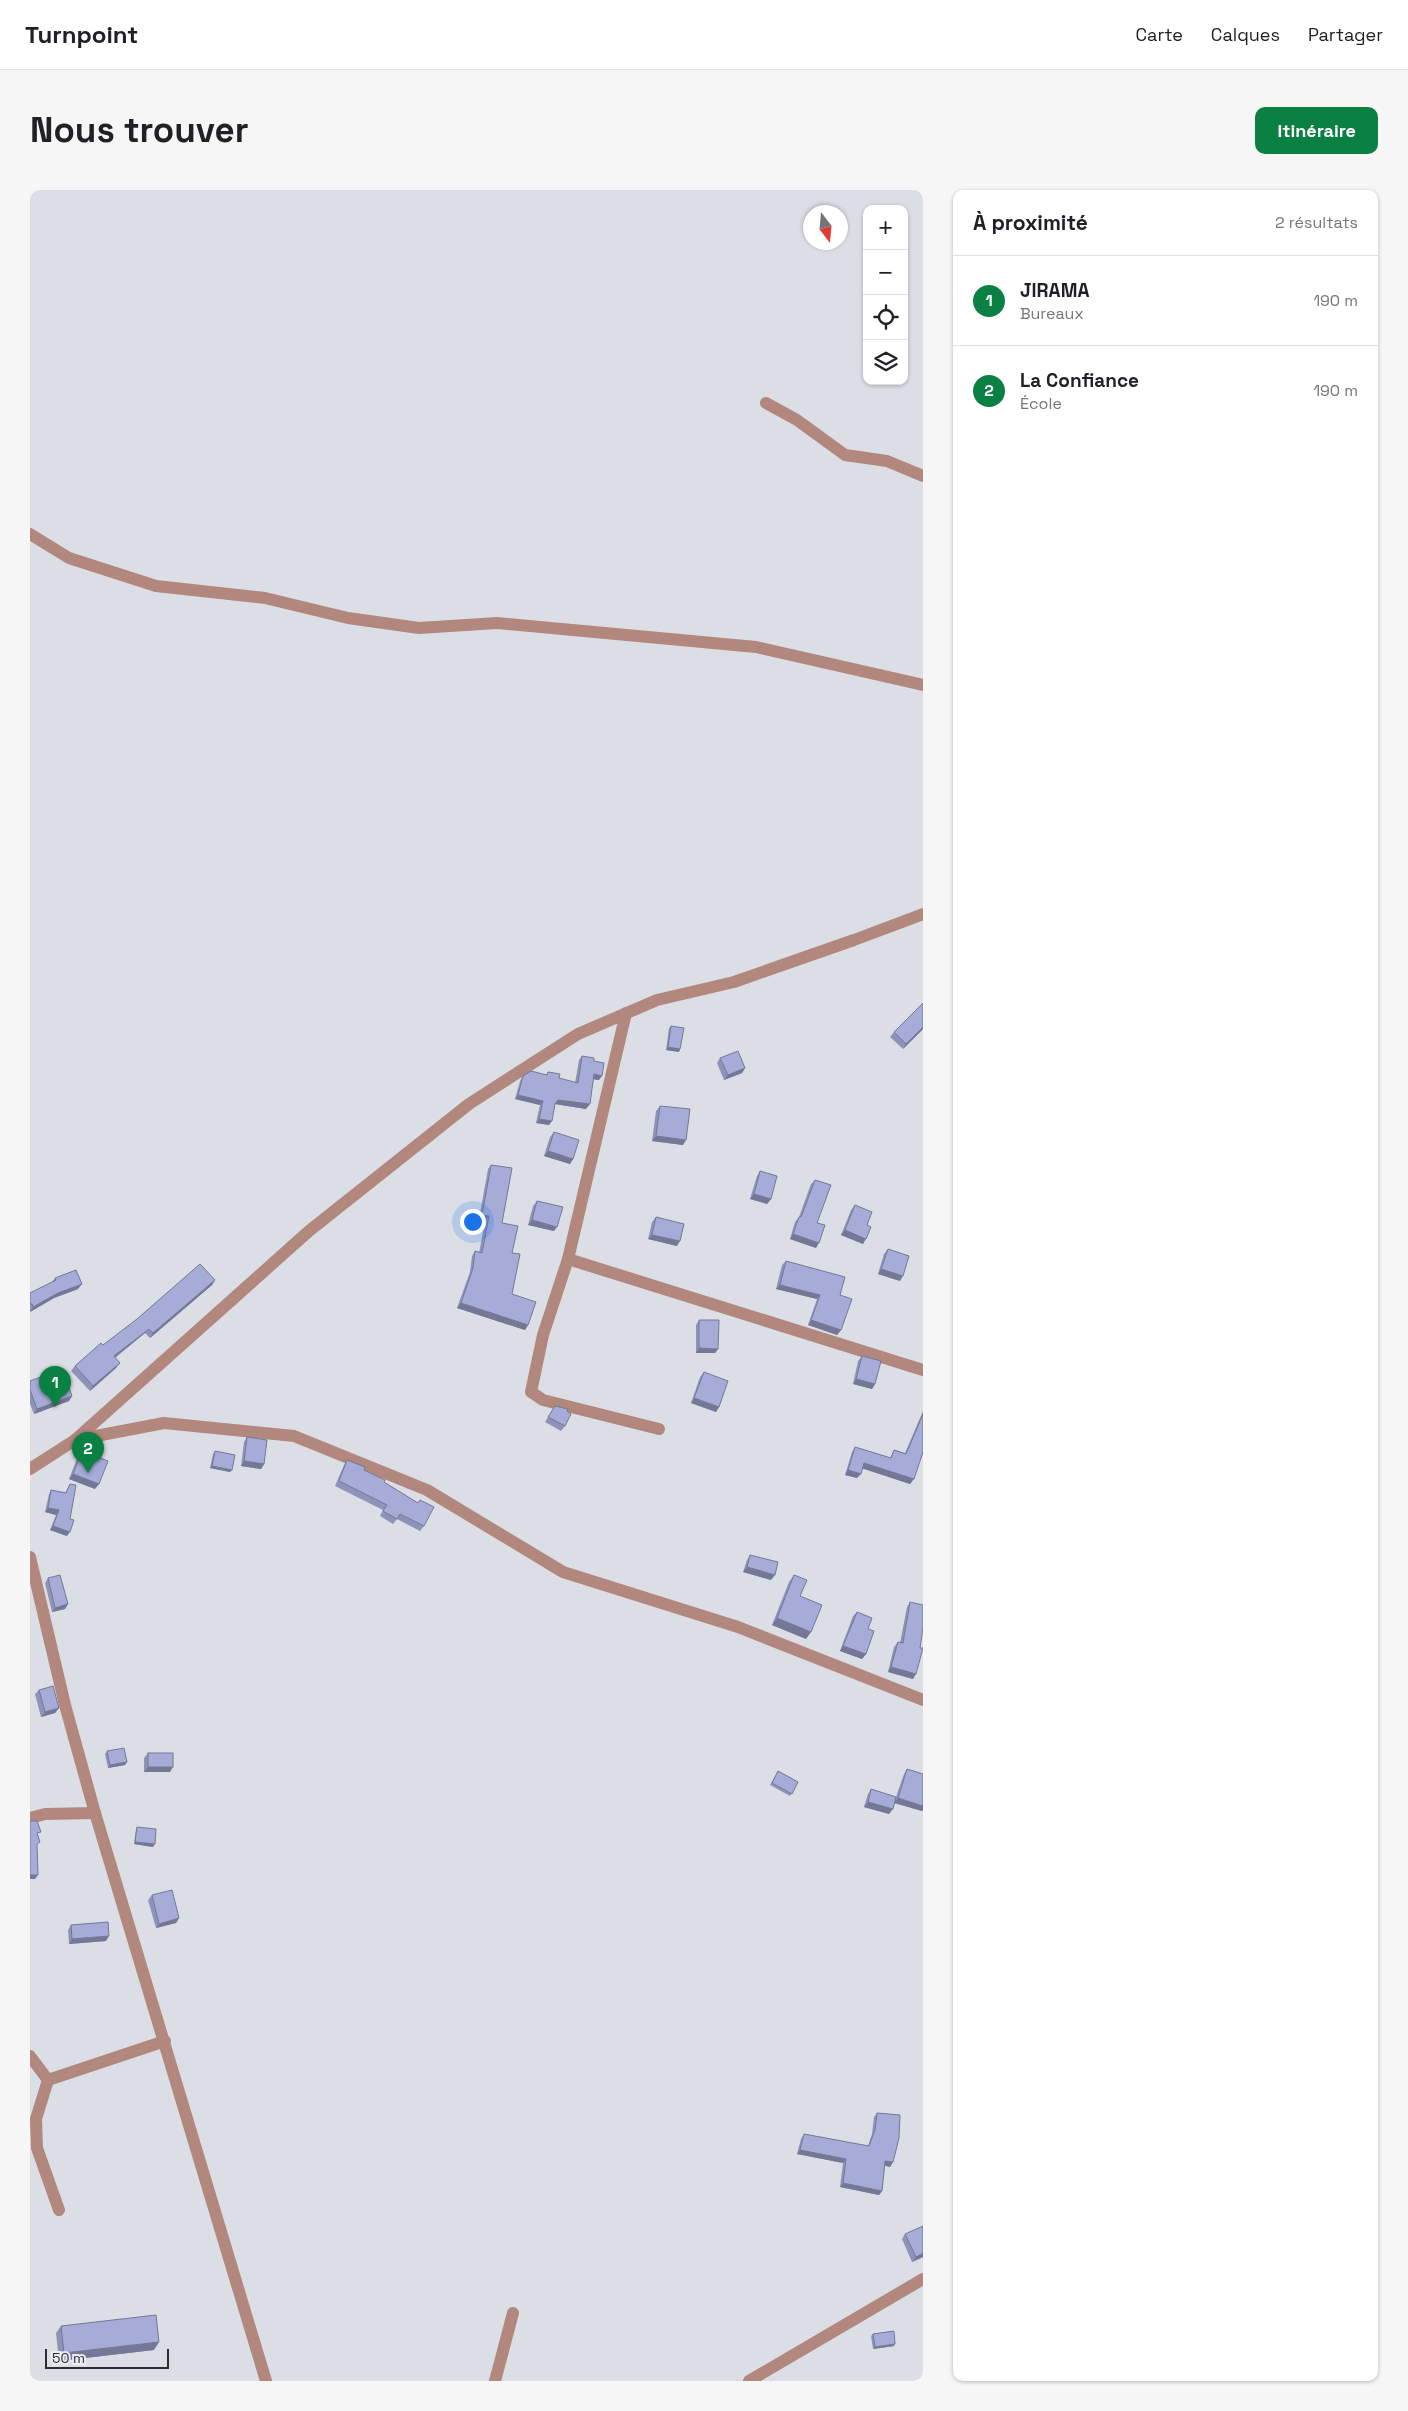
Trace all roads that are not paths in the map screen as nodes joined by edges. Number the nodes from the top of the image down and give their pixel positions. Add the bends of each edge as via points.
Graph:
1 (766, 403) dead end
2 (923, 476) edge
3 (30, 534) edge
4 (923, 685) edge
5 (923, 914) edge
6 (626, 1013) junction
7 (568, 1259) junction
8 (923, 1370) edge
9 (659, 1429) dead end
10 (75, 1440) junction
11 (30, 1469) edge
12 (30, 1558) edge
13 (923, 1700) edge
14 (95, 1813) junction
15 (30, 1818) edge
16 (166, 2042) junction
17 (30, 2056) edge
18 (48, 2080) junction
19 (59, 2210) dead end
20 (923, 2279) edge
21 (513, 2313) dead end
22 (266, 2381) edge
23 (495, 2381) edge
24 (749, 2381) edge

1 - 2 street via 797,420 845,455 887,461
3 - 4 street via 69,558 156,586 265,598 348,618 419,628 497,623 756,647
5 - 6 street via 734,982 656,1000
6 - 7 street
6 - 10 street via 578,1034 469,1104 309,1231
7 - 8 street
7 - 9 street via 543,1335 531,1392 543,1400
10 - 11 street
10 - 13 street via 164,1424 294,1436 427,1490 564,1572 738,1627
12 - 14 street
14 - 15 street via 45,1814
14 - 16 street
16 - 18 street
16 - 22 street
17 - 18 street
18 - 19 street via 36,2119 37,2148
20 - 24 street
21 - 23 street

